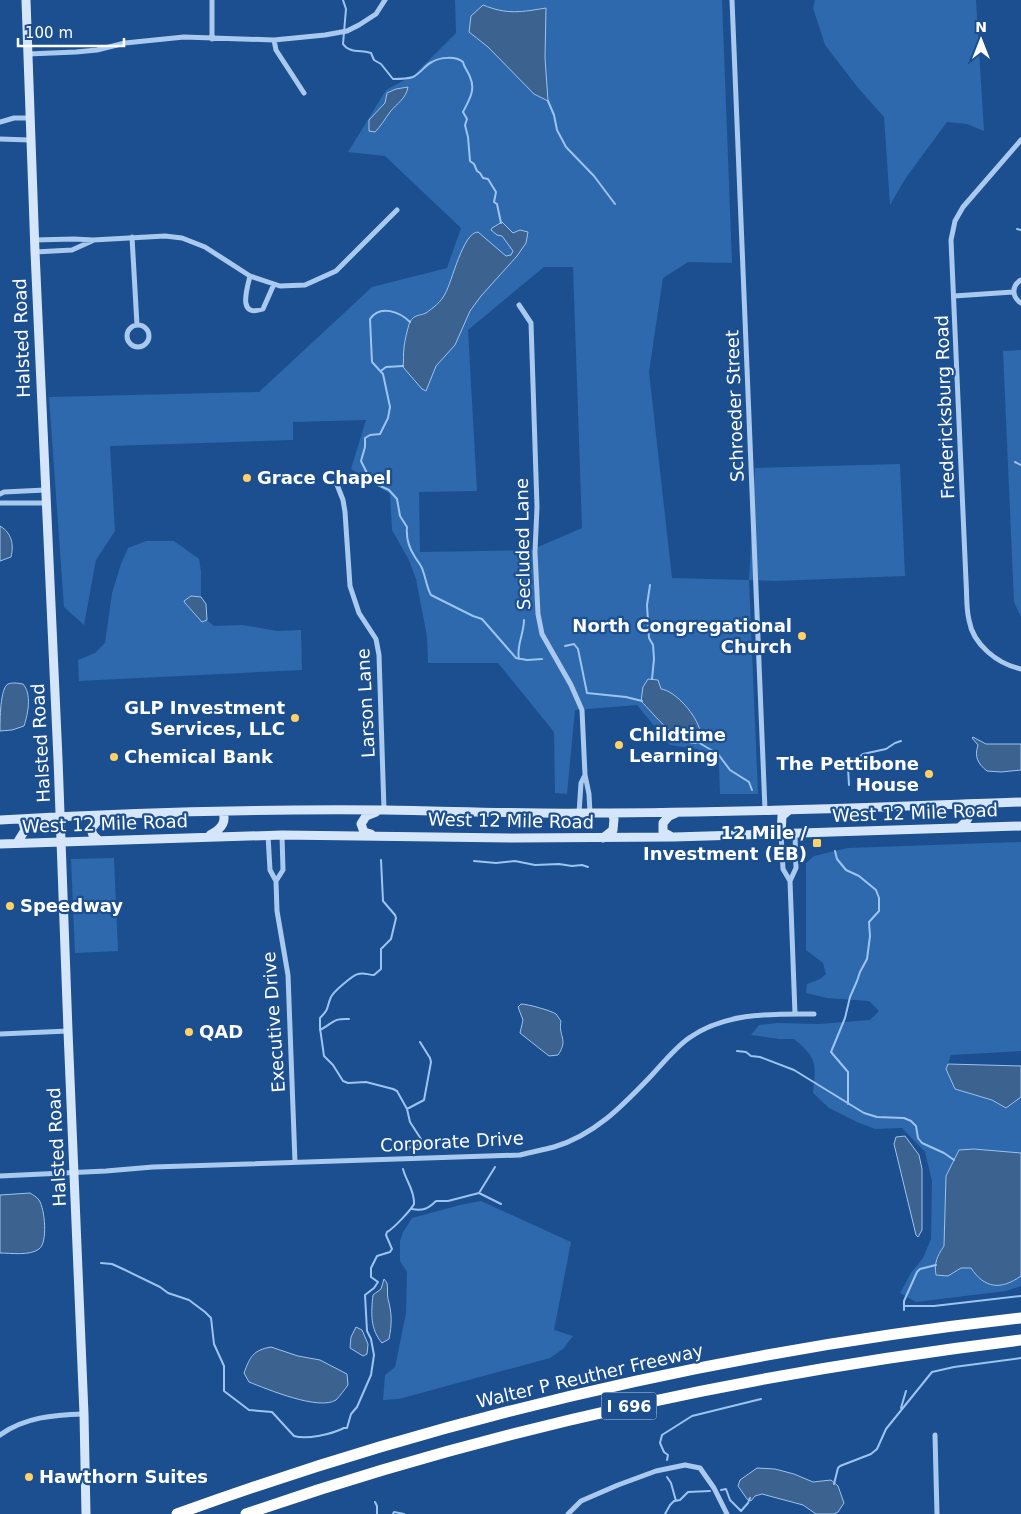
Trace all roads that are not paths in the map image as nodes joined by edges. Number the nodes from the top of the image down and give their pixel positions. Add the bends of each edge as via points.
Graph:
1 (26, 0) edge
2 (212, 0) edge
3 (385, 0) edge
4 (732, 0) edge
5 (212, 39) junction
6 (274, 40) junction
7 (28, 54) junction
8 (304, 93) dead end
9 (29, 118) junction
10 (0, 122) edge
11 (0, 139) edge
12 (30, 140) junction
13 (1021, 140) edge
14 (397, 210) dead end
15 (132, 237) junction
16 (34, 240) junction
17 (93, 240) junction
18 (35, 252) junction
19 (250, 276) junction
20 (1021, 280) edge
21 (274, 284) junction
22 (1014, 292) junction
23 (954, 296) junction
24 (1021, 303) edge
25 (520, 305) dead end
26 (137, 325) junction
27 (336, 482) dead end
28 (45, 490) junction
29 (0, 494) edge
30 (0, 503) edge
31 (46, 503) junction
32 (1021, 669) edge
33 (584, 775) junction
34 (1021, 802) edge
35 (966, 804) junction
36 (384, 810) junction
37 (765, 810) junction
38 (789, 810) junction
39 (223, 812) junction
40 (679, 812) junction
41 (579, 813) junction
42 (590, 813) junction
43 (612, 813) junction
44 (110, 816) junction
45 (60, 817) junction
46 (22, 819) junction
47 (0, 820) edge
48 (1021, 826) edge
49 (959, 828) junction
50 (780, 834) junction
51 (795, 834) junction
52 (268, 835) junction
53 (282, 835) junction
54 (374, 836) junction
55 (208, 837) junction
56 (674, 837) junction
57 (603, 838) junction
58 (98, 840) junction
59 (61, 842) junction
60 (17, 843) junction
61 (0, 844) edge
62 (276, 881) junction
63 (790, 881) junction
64 (794, 1014) junction
65 (814, 1014) dead end
66 (68, 1031) junction
67 (0, 1034) edge
68 (295, 1162) junction
69 (74, 1173) junction
70 (0, 1176) edge
71 (1021, 1318) edge
72 (1021, 1340) edge
73 (84, 1414) junction
74 (0, 1435) edge
75 (935, 1435) dead end
76 (86, 1514) edge
77 (177, 1514) edge
78 (246, 1514) edge
79 (568, 1514) edge
80 (727, 1514) edge
81 (937, 1514) edge

1 - 7 main road, Halsted Road
2 - 5 street
3 - 6 street via 376,14 347,30
4 - 37 street, Schroeder Street
5 - 6 street
5 - 7 street via 184,37 125,43 97,50
6 - 8 street via 276,50
7 - 9 main road, Halsted Road
9 - 10 street
9 - 12 main road, Halsted Road
11 - 12 street
12 - 16 main road, Halsted Road
13 - 23 street, Fredericksburg Road via 963,207 955,221 950,240
14 - 21 street via 336,271 305,285
15 - 17 street
15 - 19 street via 182,238 205,247
15 - 26 street
16 - 17 street
16 - 18 main road, Halsted Road
17 - 18 street via 72,250
18 - 28 main road, Halsted Road
19 - 21 street
19 - 21 street via 245,302 247,307 256,311 262,309
20 - 22 street
22 - 23 street
22 - 24 street
23 - 32 street, Fredericksburg Road via 969,622 979,642 995,658
25 - 33 street, Secluded Lane via 532,323 538,614 542,634 582,710
26 - 26 street via 145,327 150,337 140,347 132,346 127,336 129,330
27 - 36 street, Larson Lane via 345,512 350,586 359,613 376,639 379,655
28 - 29 street
28 - 31 main road, Halsted Road
30 - 31 street
31 - 45 main road, Halsted Road
33 - 41 street, Secluded Lane
33 - 42 street, Secluded Lane
34 - 35 main road, West 12 Mile Road
35 - 38 main road, West 12 Mile Road
35 - 49 main road via 969,816
36 - 39 main road, West 12 Mile Road
36 - 41 main road, West 12 Mile Road
36 - 54 main road via 371,813 361,824 364,832
37 - 38 main road, West 12 Mile Road
37 - 40 main road, West 12 Mile Road
38 - 50 main road via 782,816
39 - 44 main road, West 12 Mile Road
39 - 55 main road via 223,825
40 - 43 main road, West 12 Mile Road
40 - 56 main road via 663,823 663,832
41 - 42 main road, West 12 Mile Road
42 - 43 main road, West 12 Mile Road
43 - 57 main road via 613,830
44 - 45 main road, West 12 Mile Road
44 - 58 main road via 93,824 92,835
45 - 46 main road, West 12 Mile Road
45 - 59 main road, Halsted Road
46 - 47 main road, West 12 Mile Road
46 - 60 main road via 25,830
48 - 49 main road, West 12 Mile Road
49 - 51 main road, West 12 Mile Road
50 - 51 main road, West 12 Mile Road
50 - 56 main road, West 12 Mile Road
50 - 63 street via 783,868
51 - 63 street via 796,868
52 - 53 main road, West 12 Mile Road
52 - 55 main road, West 12 Mile Road
52 - 62 street, Executive Drive via 270,870
53 - 54 main road, West 12 Mile Road
53 - 62 street, Executive Drive via 283,870
54 - 57 main road, West 12 Mile Road
55 - 58 main road, West 12 Mile Road
56 - 57 main road, West 12 Mile Road
58 - 59 main road, West 12 Mile Road
59 - 60 main road, West 12 Mile Road
59 - 66 main road, Halsted Road
60 - 61 main road, West 12 Mile Road
62 - 68 street, Executive Drive via 277,912 288,975
63 - 64 street
64 - 65 street, Corporate Drive
64 - 68 street, Corporate Drive via 759,1014 732,1019 688,1038 618,1110 592,1130 555,1147 520,1155
66 - 67 street
66 - 69 main road, Halsted Road
68 - 69 street, Corporate Drive
69 - 70 street, Corporate Drive
69 - 73 main road, Halsted Road
71 - 77 highway, Walter P Reuther Freeway / I 696 via 793,1350 580,1395 386,1446
72 - 78 highway, I 696 via 790,1374 635,1405 451,1451
73 - 74 street via 35,1418
73 - 76 main road, Halsted Road
75 - 81 street
79 - 80 street via 581,1501 598,1492 685,1464 700,1468

